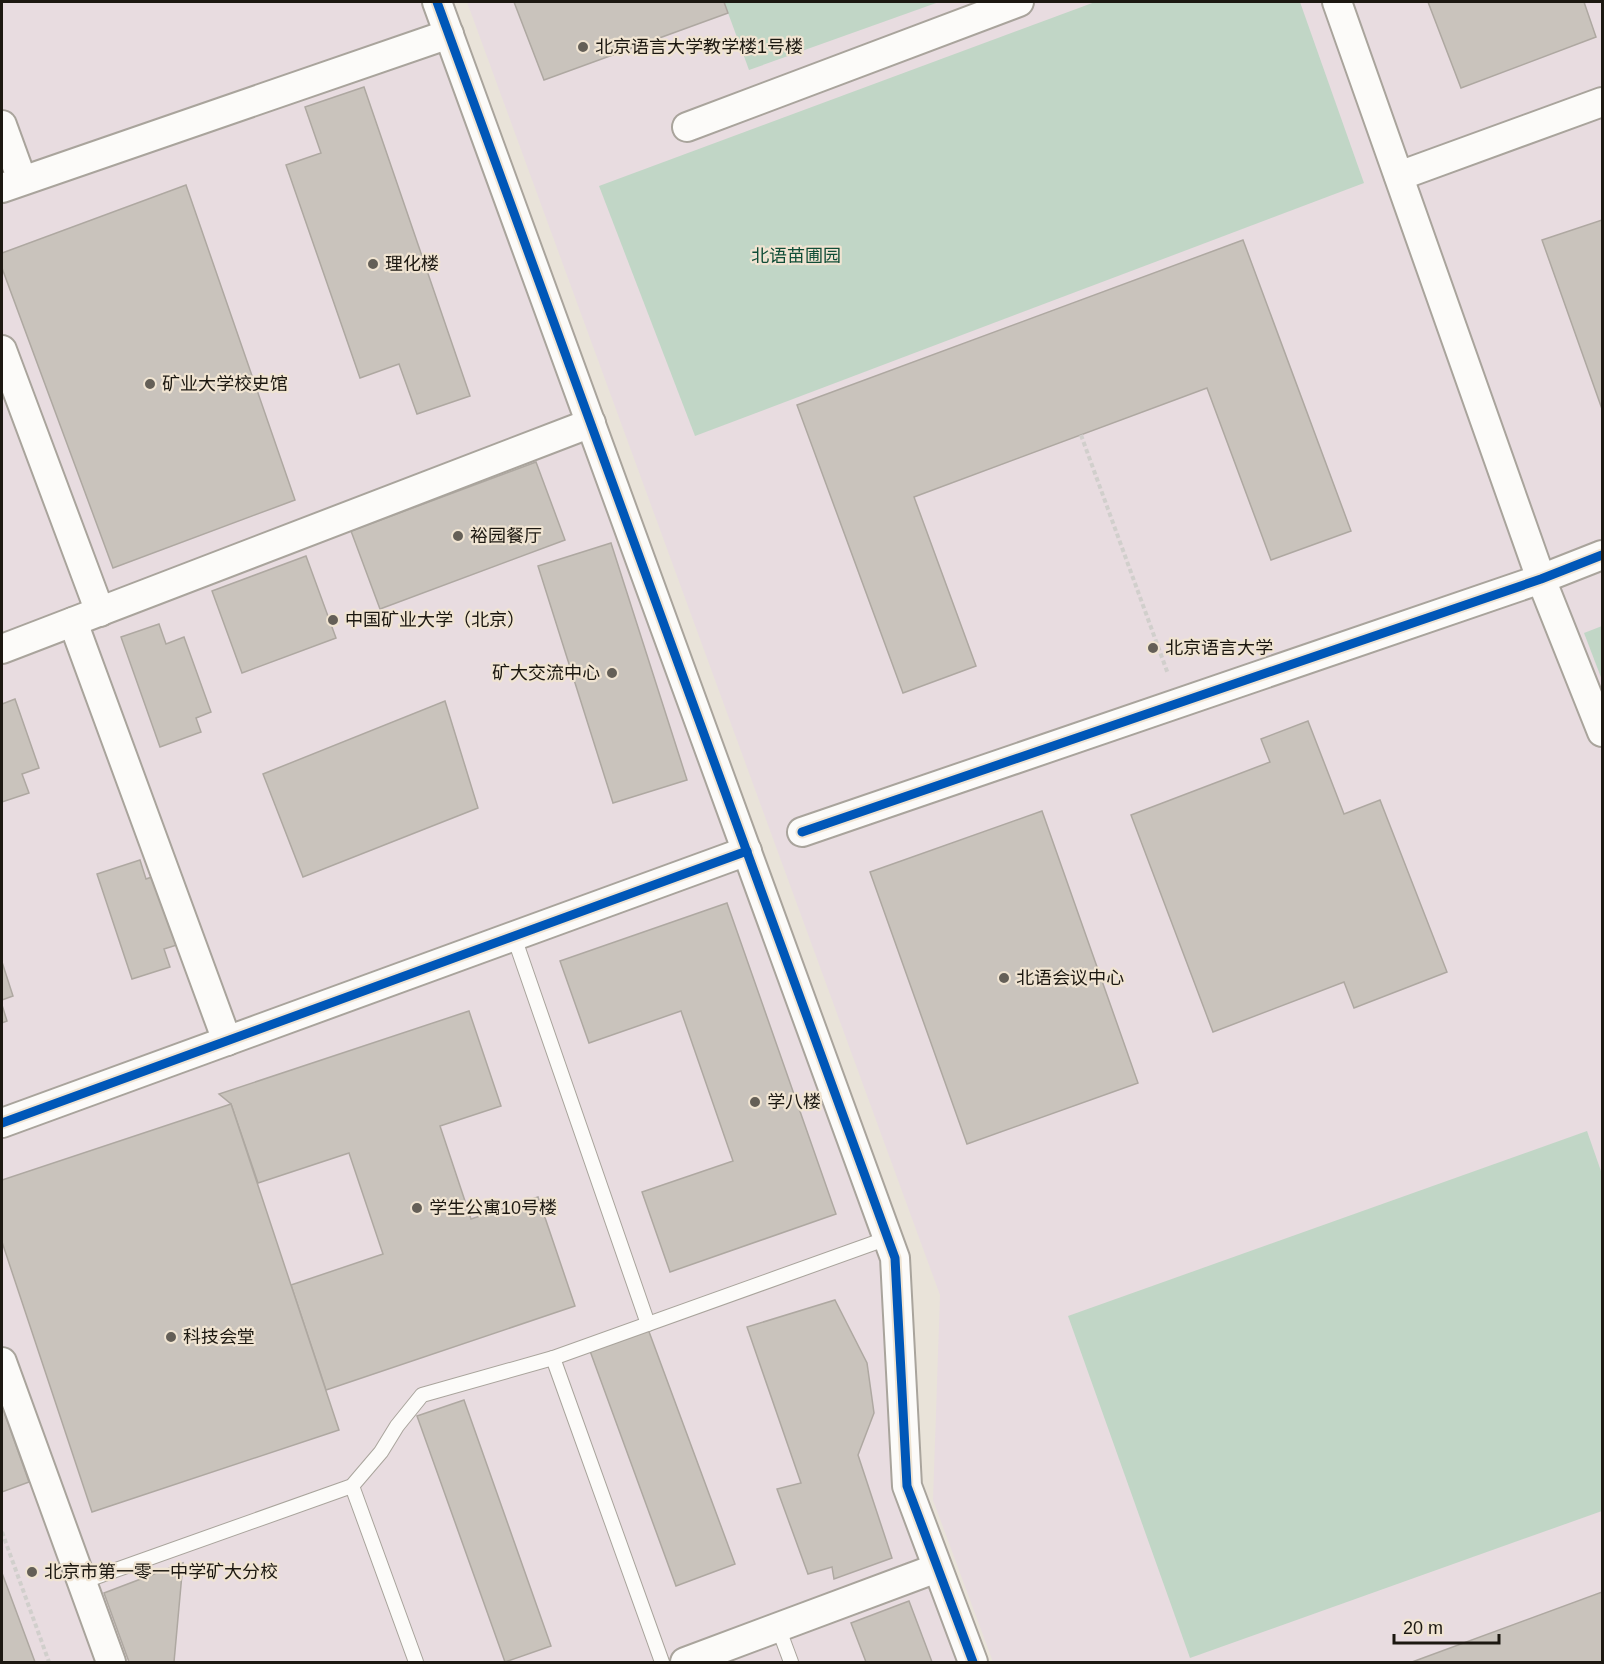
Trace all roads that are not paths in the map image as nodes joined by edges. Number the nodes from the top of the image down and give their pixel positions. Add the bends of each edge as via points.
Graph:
1 (437, 2) edge
2 (1019, 2) edge
3 (1337, 2) edge
4 (449, 34) junction
5 (1602, 102) edge
6 (2, 125) edge
7 (687, 127) dead end
8 (1399, 176) junction
9 (12, 184) edge
10 (2, 350) edge
11 (591, 423) junction
12 (1602, 555) edge
13 (1542, 579) junction
14 (100, 612) junction
15 (73, 622) junction
16 (2, 649) edge
17 (1602, 732) edge
18 (802, 832) dead end
19 (747, 851) junction
20 (514, 937) junction
21 (227, 1041) junction
22 (2, 1123) edge
23 (888, 1238) junction
24 (648, 1324) junction
25 (553, 1358) junction
26 (2, 1362) edge
27 (352, 1486) junction
28 (937, 1568) junction
29 (82, 1582) junction
30 (778, 1627) junction
31 (111, 1662) edge
32 (416, 1662) edge
33 (662, 1662) edge
34 (685, 1662) edge
35 (791, 1662) edge
36 (973, 1662) edge

1 - 4 street
2 - 7 street
3 - 8 street
4 - 9 street
4 - 11 street
5 - 8 street
6 - 9 street
8 - 13 street
10 - 14 street
11 - 14 street
11 - 19 street
12 - 13 street
13 - 17 street
13 - 18 street
14 - 15 street
15 - 16 street
15 - 21 street
19 - 20 street
19 - 23 street
20 - 21 street
20 - 24 lane
21 - 22 street
23 - 24 lane
23 - 28 street via 895,1258 907,1486
24 - 25 lane
25 - 27 lane via 422,1395
25 - 33 lane
26 - 29 street
27 - 29 lane
27 - 32 lane
28 - 30 street
28 - 36 street
29 - 31 street
30 - 34 street
30 - 35 lane

